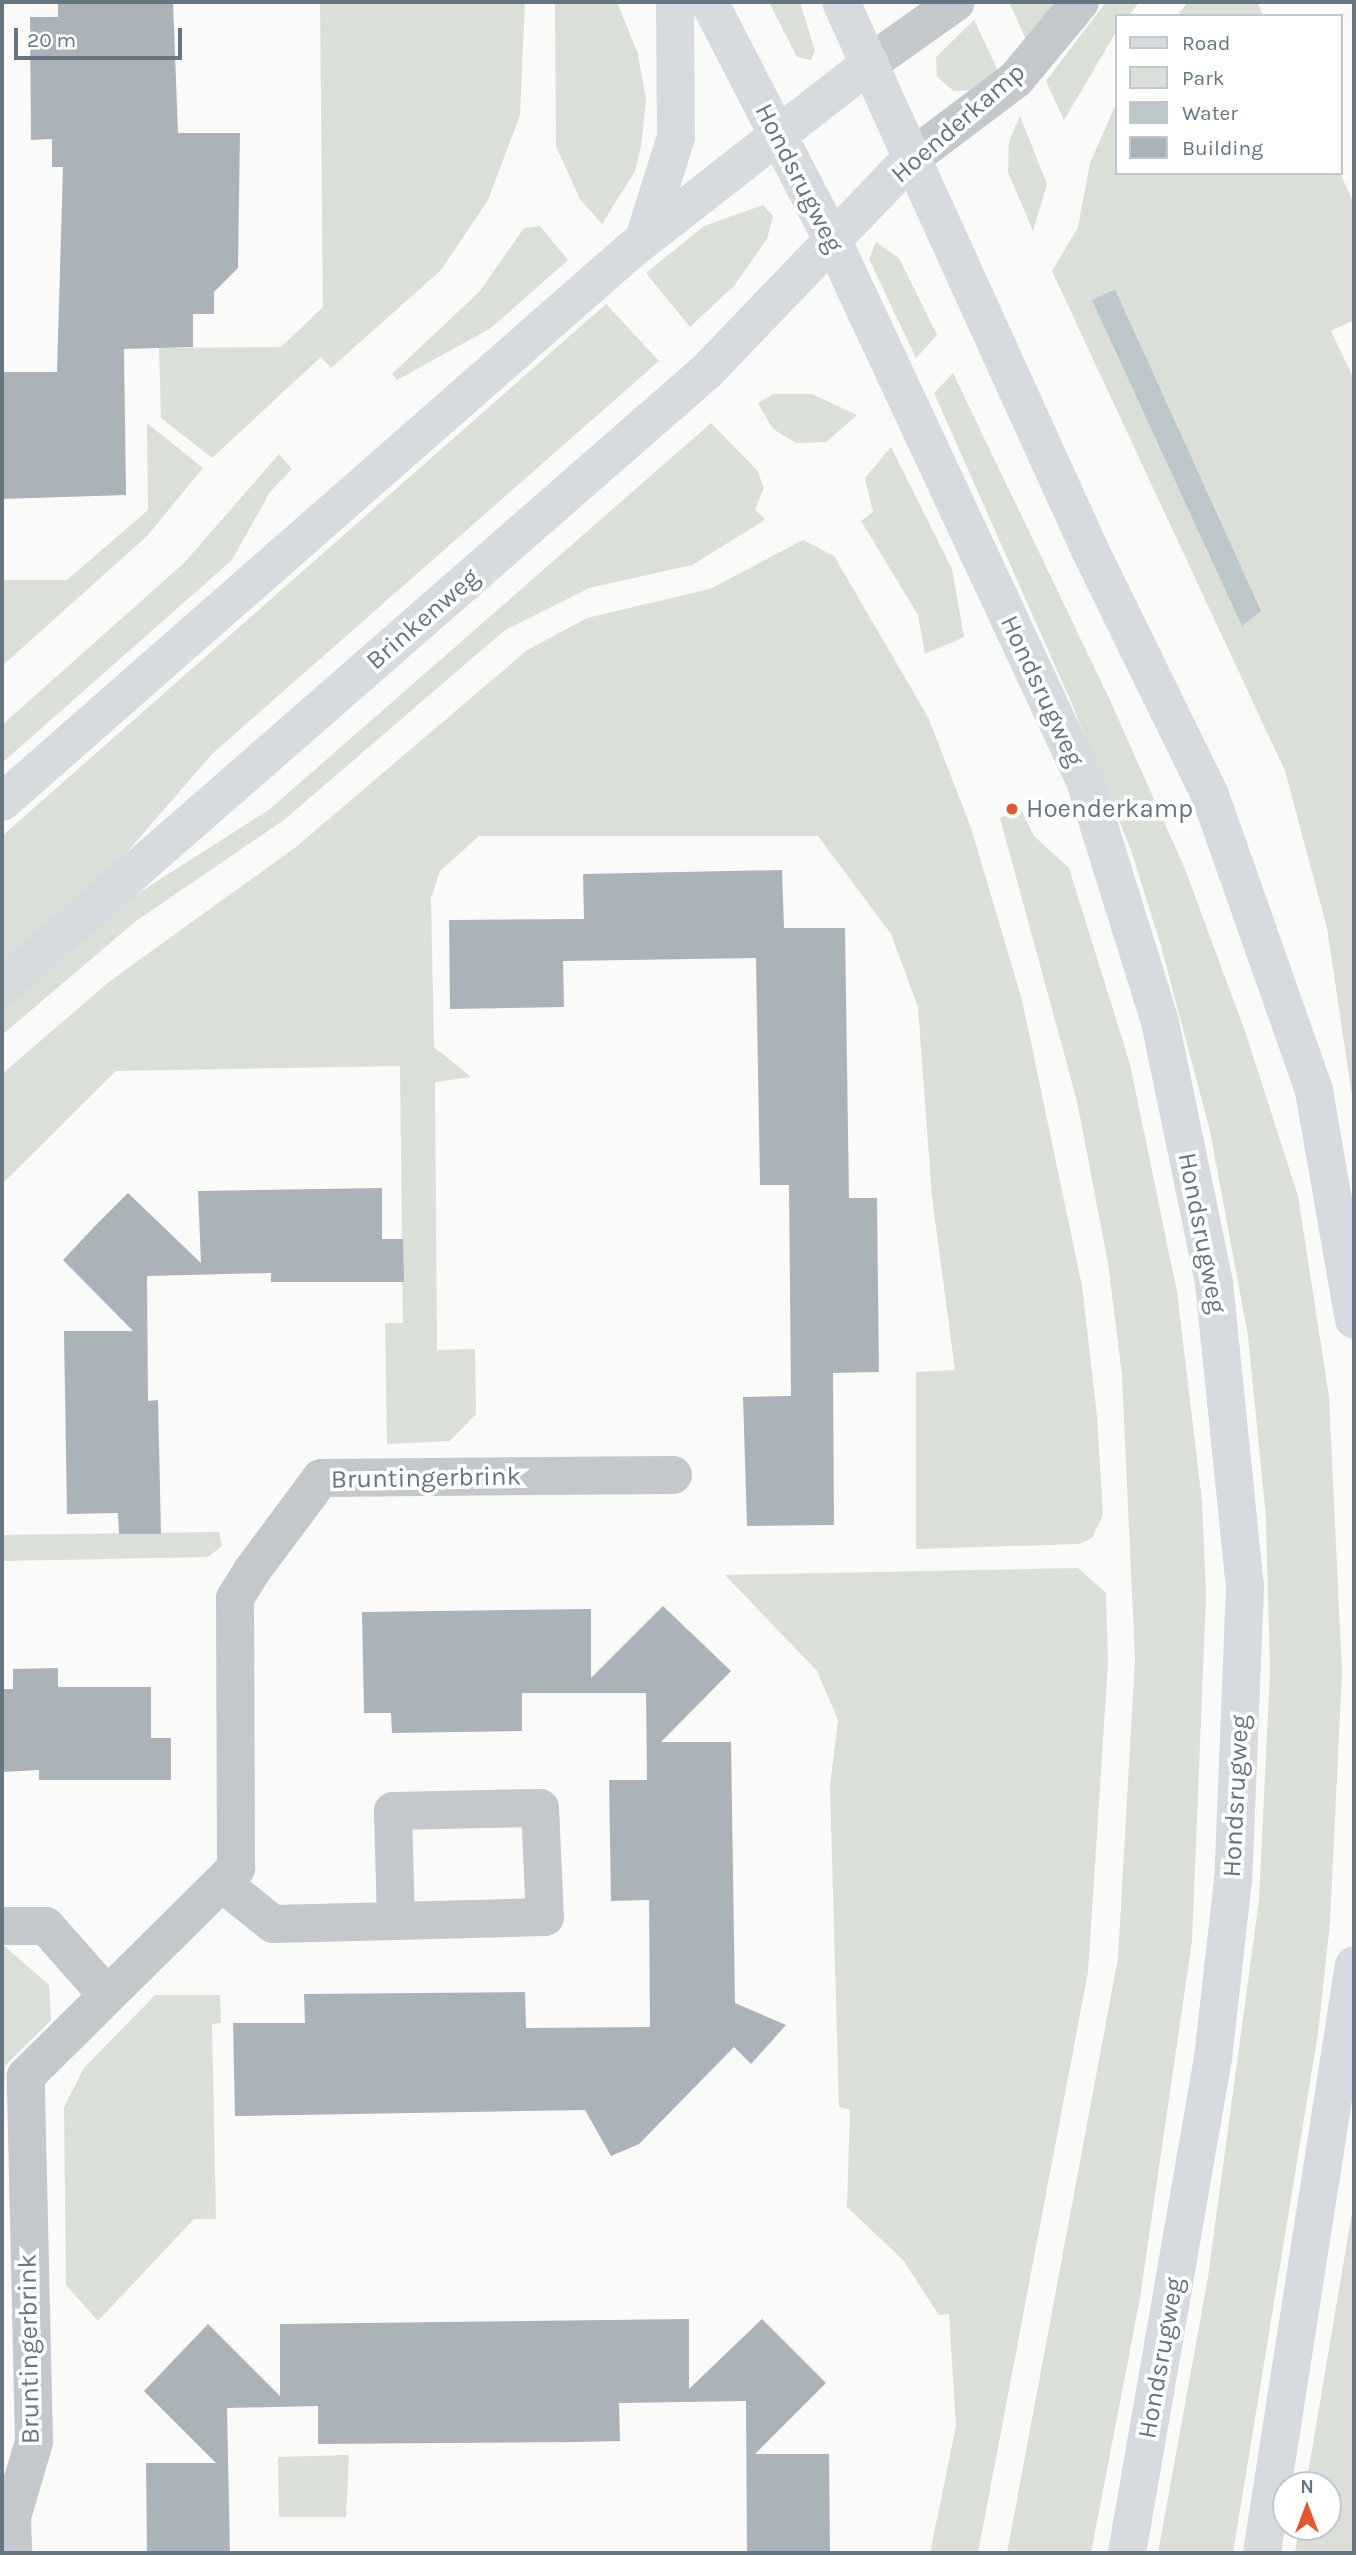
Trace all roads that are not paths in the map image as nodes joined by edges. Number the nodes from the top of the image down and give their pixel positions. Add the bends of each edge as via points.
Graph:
1 (675, 2) edge
2 (709, 2) edge
3 (841, 2) edge
4 (956, 2) edge
5 (1080, 2) edge
6 (870, 63) junction
7 (779, 137) junction
8 (909, 159) junction
9 (644, 239) junction
10 (832, 239) junction
11 (2, 802) edge
12 (2, 987) edge
13 (1354, 1320) edge
14 (673, 1475) dead end
15 (222, 1883) junction
16 (396, 1921) junction
17 (2, 1926) edge
18 (1354, 1965) edge
19 (105, 1993) junction
20 (14, 2178) edge
21 (9, 2529) edge
22 (1127, 2553) edge
23 (1262, 2553) edge

1 - 9 main road via 677,127 671,167
2 - 7 main road, Hondsrugweg
3 - 6 main road
4 - 6 street
5 - 8 street, Hoenderkamp via 1016,79
6 - 7 main road
6 - 8 main road
7 - 9 main road
7 - 10 main road, Hondsrugweg
8 - 10 main road, Hoenderkamp
8 - 13 main road via 1210,795 1314,1091
9 - 11 main road
10 - 12 main road, Brinkenweg via 707,371
10 - 22 main road, Hondsrugweg via 1085,781 1160,1022 1214,1283 1232,1415 1245,1587 1233,1880 1213,2058
14 - 15 street, Bruntingerbrink via 321,1478 235,1598 236,1868
15 - 16 street via 273,1924
15 - 19 street, Bruntingerbrink
16 - 16 street via 393,1811 540,1808 545,1917
17 - 19 street via 46,1926
18 - 23 main road
19 - 20 street, Bruntingerbrink via 26,2076
20 - 21 street, Bruntingerbrink via 34,2442

